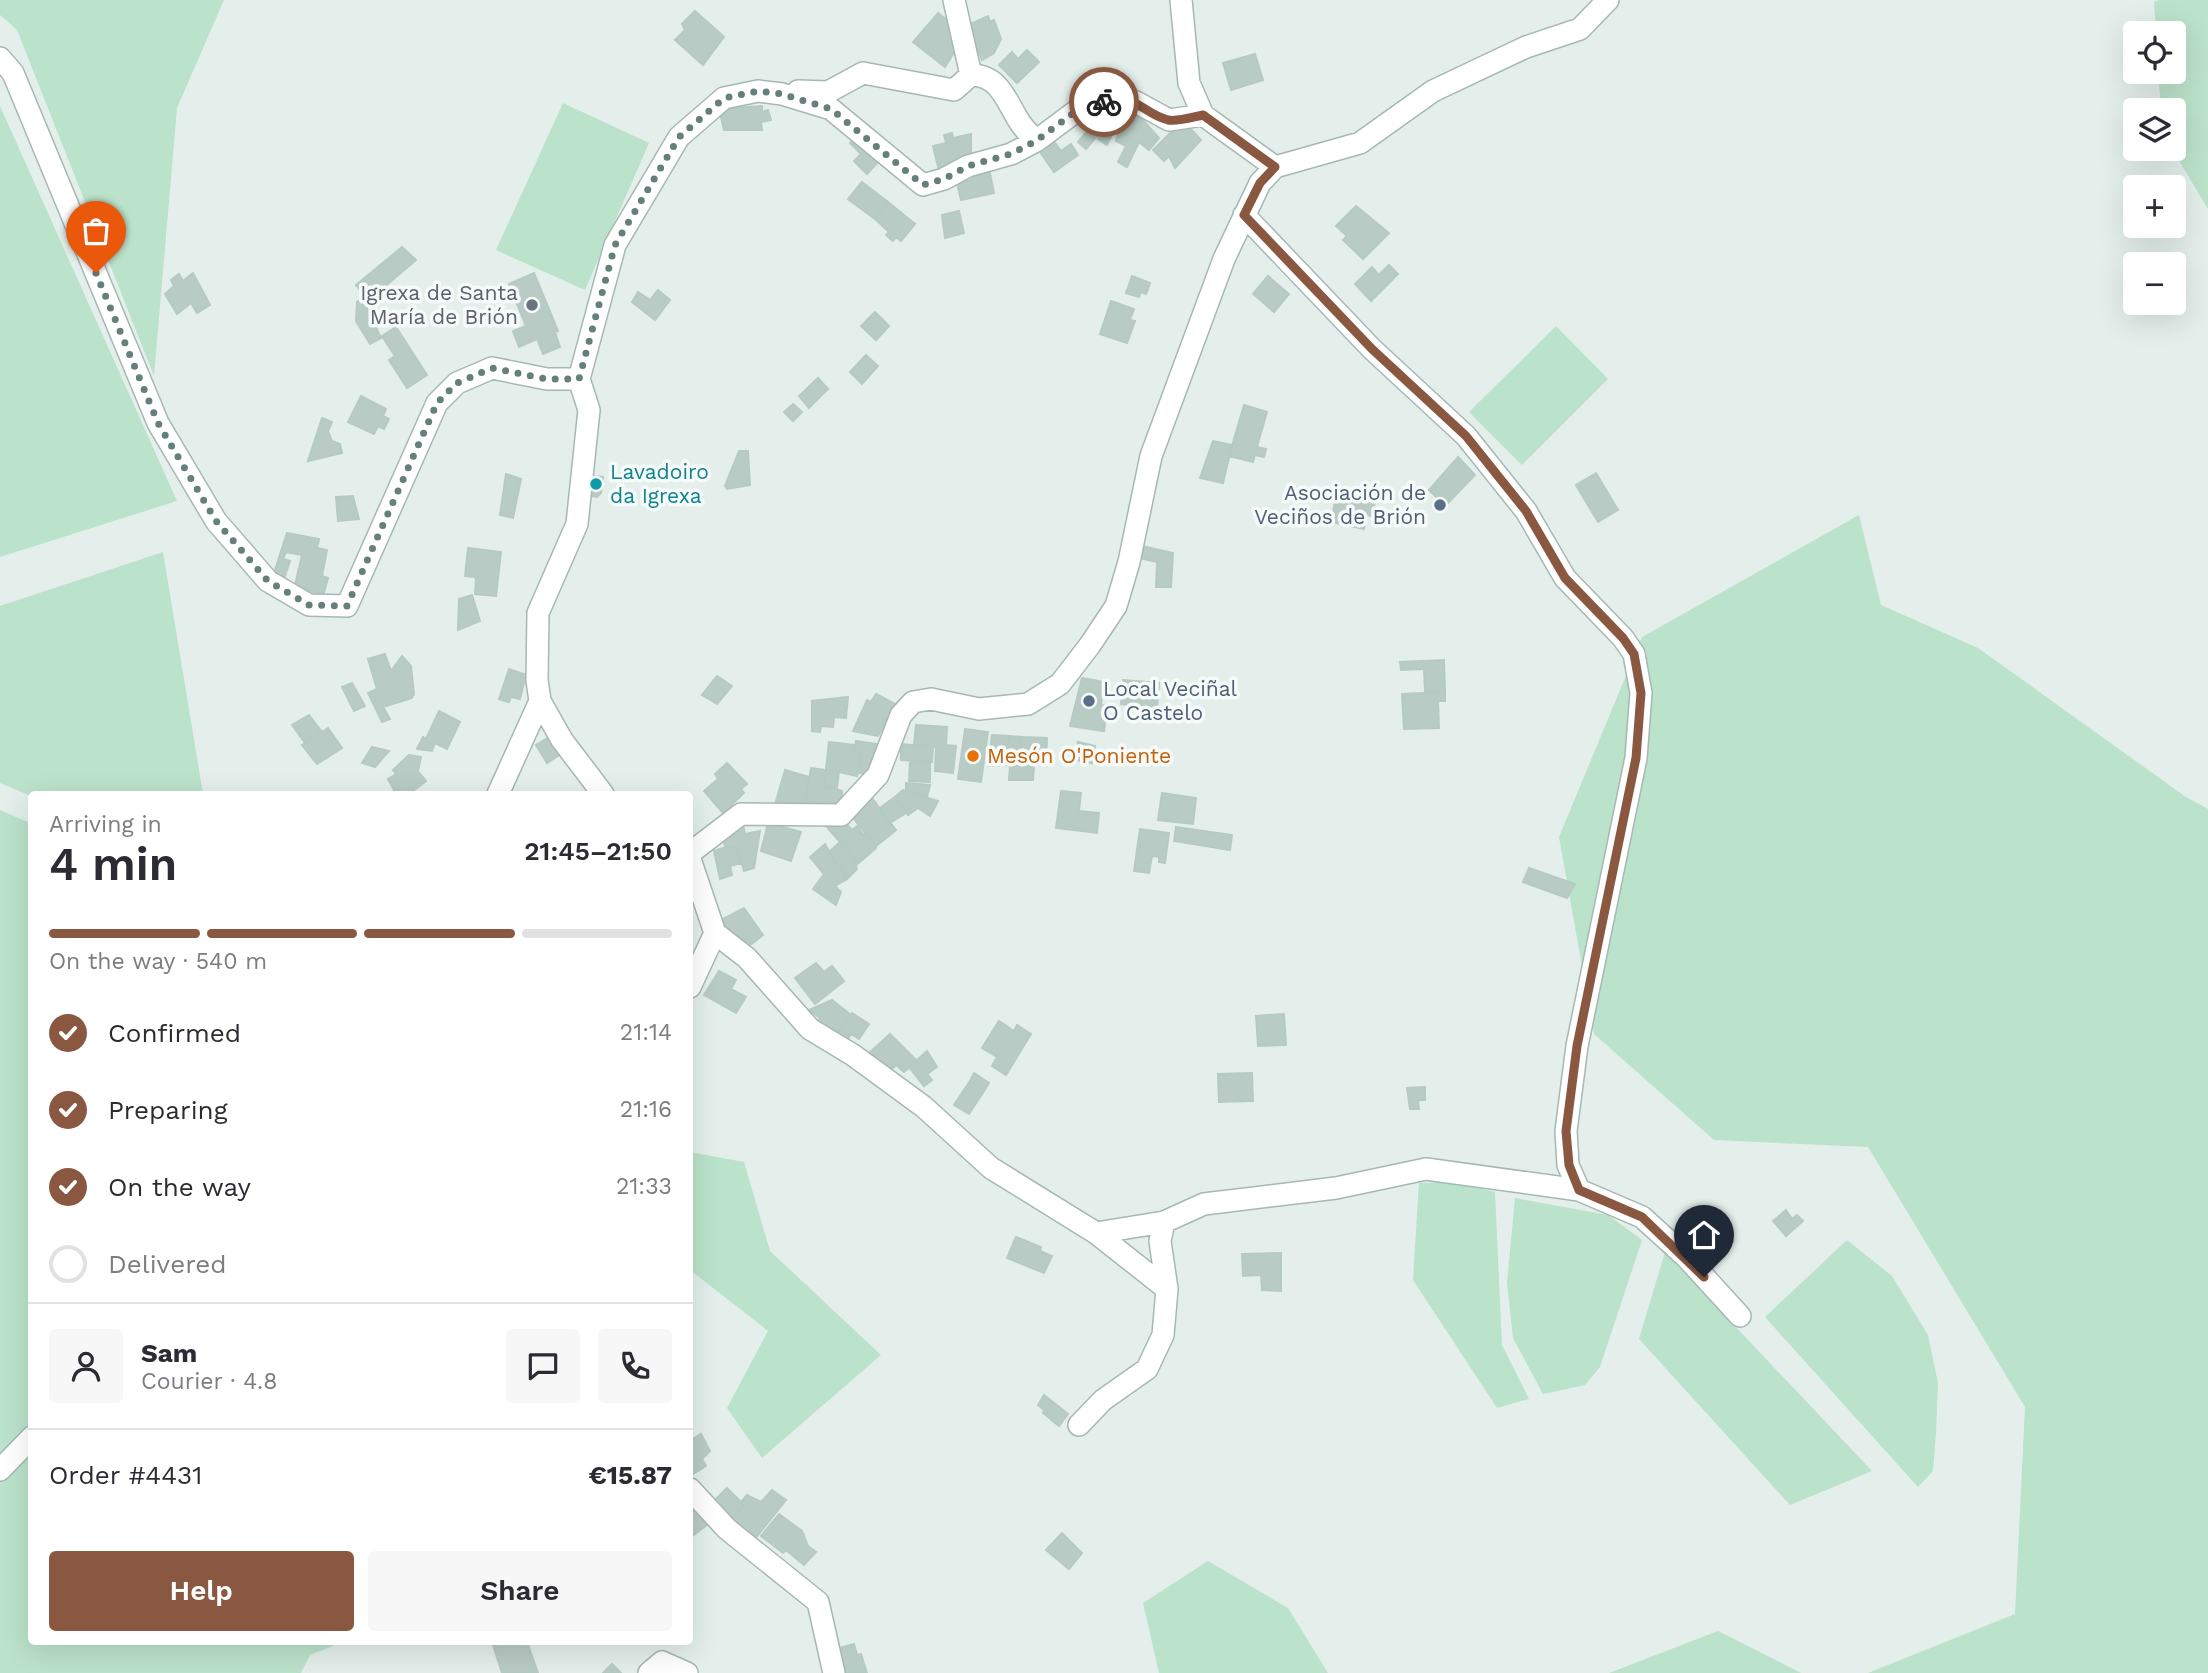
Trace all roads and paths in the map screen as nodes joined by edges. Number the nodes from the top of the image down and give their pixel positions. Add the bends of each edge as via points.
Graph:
1 (954, 0) edge
2 (1181, 0) edge
3 (1608, 0) edge
4 (0, 58) edge
5 (971, 75) junction
6 (782, 94) junction
7 (1203, 115) junction
8 (1036, 141) junction
9 (1275, 167) junction
10 (1244, 215) junction
11 (579, 379) junction
12 (540, 701) junction
13 (499, 791) edge
14 (601, 791) edge
15 (693, 851) edge
16 (693, 868) edge
17 (715, 933) junction
18 (693, 981) edge
19 (1579, 1190) junction
20 (1164, 1222) junction
21 (1096, 1233) junction
22 (1167, 1289) junction
23 (1740, 1316) dead end
24 (1079, 1425) dead end
25 (28, 1441) edge
26 (0, 1470) edge
27 (693, 1492) edge
28 (649, 1673) edge
29 (687, 1673) edge
30 (834, 1673) edge

1 - 5 street
2 - 7 street via 1189,83
3 - 9 street via 1580,29 1526,47 1433,91 1360,143
4 - 11 street via 13,74 158,423 216,521 268,581 309,605 347,606 437,403 457,383 492,368 547,379
5 - 6 street via 954,90 863,73 828,92
5 - 8 street via 982,75 1007,94 1020,123
6 - 8 street via 831,109 923,185
6 - 11 street via 758,91 724,98 679,137 615,245
7 - 8 street via 1169,120 1136,102 1117,99 1079,109
7 - 9 street
9 - 10 street via 1260,183
10 - 15 street via 1151,457 1116,606 1060,684 1028,704 979,709 931,699 914,702 901,715 878,775 841,816 741,814
10 - 19 street via 1372,349 1466,436 1526,511 1565,578 1634,654 1641,693 1636,758 1577,1046 1566,1131 1569,1165
11 - 12 street via 589,410 585,475 578,524 538,613
12 - 13 street
12 - 14 street via 562,740
16 - 17 street
17 - 18 street
17 - 21 street via 747,958 810,1029 924,1107 991,1168
19 - 20 street via 1426,1169 1336,1188 1204,1204
19 - 23 street via 1642,1217
20 - 21 street
20 - 22 street via 1160,1241
21 - 22 street
22 - 24 street via 1163,1335 1147,1369 1103,1400
25 - 26 street
27 - 30 street via 727,1528 818,1602
28 - 29 street via 662,1662

